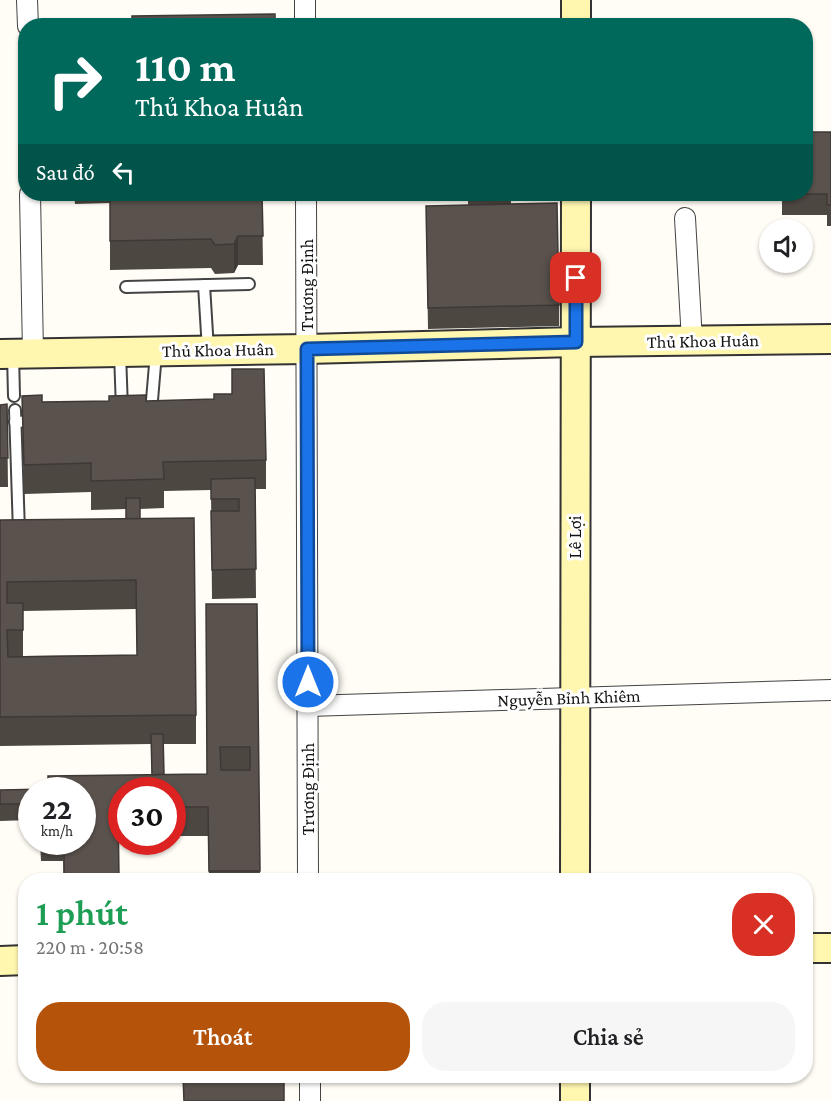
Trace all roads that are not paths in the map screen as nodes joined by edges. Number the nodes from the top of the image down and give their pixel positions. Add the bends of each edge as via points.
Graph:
1 (27, 0) edge
2 (305, 0) edge
3 (576, 0) edge
4 (28, 18) edge
5 (306, 18) edge
6 (576, 18) edge
7 (29, 201) edge
8 (306, 201) edge
9 (576, 201) edge
10 (685, 218) dead end
11 (249, 284) dead end
12 (204, 285) junction
13 (126, 287) dead end
14 (831, 339) edge
15 (692, 341) junction
16 (576, 342) junction
17 (307, 349) junction
18 (156, 351) junction
19 (207, 351) junction
20 (120, 352) junction
21 (15, 354) edge
22 (14, 396) dead end
23 (15, 410) dead end
24 (131, 416) junction
25 (111, 417) edge
26 (51, 421) edge
27 (15, 422) junction
28 (19, 532) edge
29 (831, 690) edge
30 (575, 698) junction
31 (308, 706) junction
32 (308, 873) edge
33 (575, 873) edge
34 (813, 948) edge
35 (831, 948) edge
36 (0, 960) edge
37 (18, 960) edge
38 (309, 1083) edge
39 (575, 1083) edge
40 (310, 1101) edge
41 (575, 1101) edge

1 - 4 street
2 - 5 street
3 - 6 main road
7 - 21 street
8 - 17 street, Trương Định
9 - 16 main road, Lê Lợi
10 - 15 street
11 - 12 lane
12 - 13 lane
12 - 19 lane
14 - 15 main road, Thủ Khoa Huân
15 - 16 main road, Thủ Khoa Huân
16 - 17 main road, Thủ Khoa Huân
16 - 30 main road, Lê Lợi
17 - 19 main road, Thủ Khoa Huân
17 - 31 street, Trương Định
18 - 19 main road, Thủ Khoa Huân
18 - 20 main road, Thủ Khoa Huân
18 - 24 lane via 152,411 148,416
20 - 21 main road, Thủ Khoa Huân
20 - 24 lane
21 - 22 lane
23 - 27 lane
24 - 25 lane
26 - 27 lane
27 - 28 lane
29 - 30 street, Nguyễn Bỉnh Khiêm
30 - 31 street, Nguyễn Bỉnh Khiêm
30 - 33 main road, Lê Lợi
31 - 32 street, Trương Định
34 - 35 main road
36 - 37 main road
38 - 40 street
39 - 41 main road

